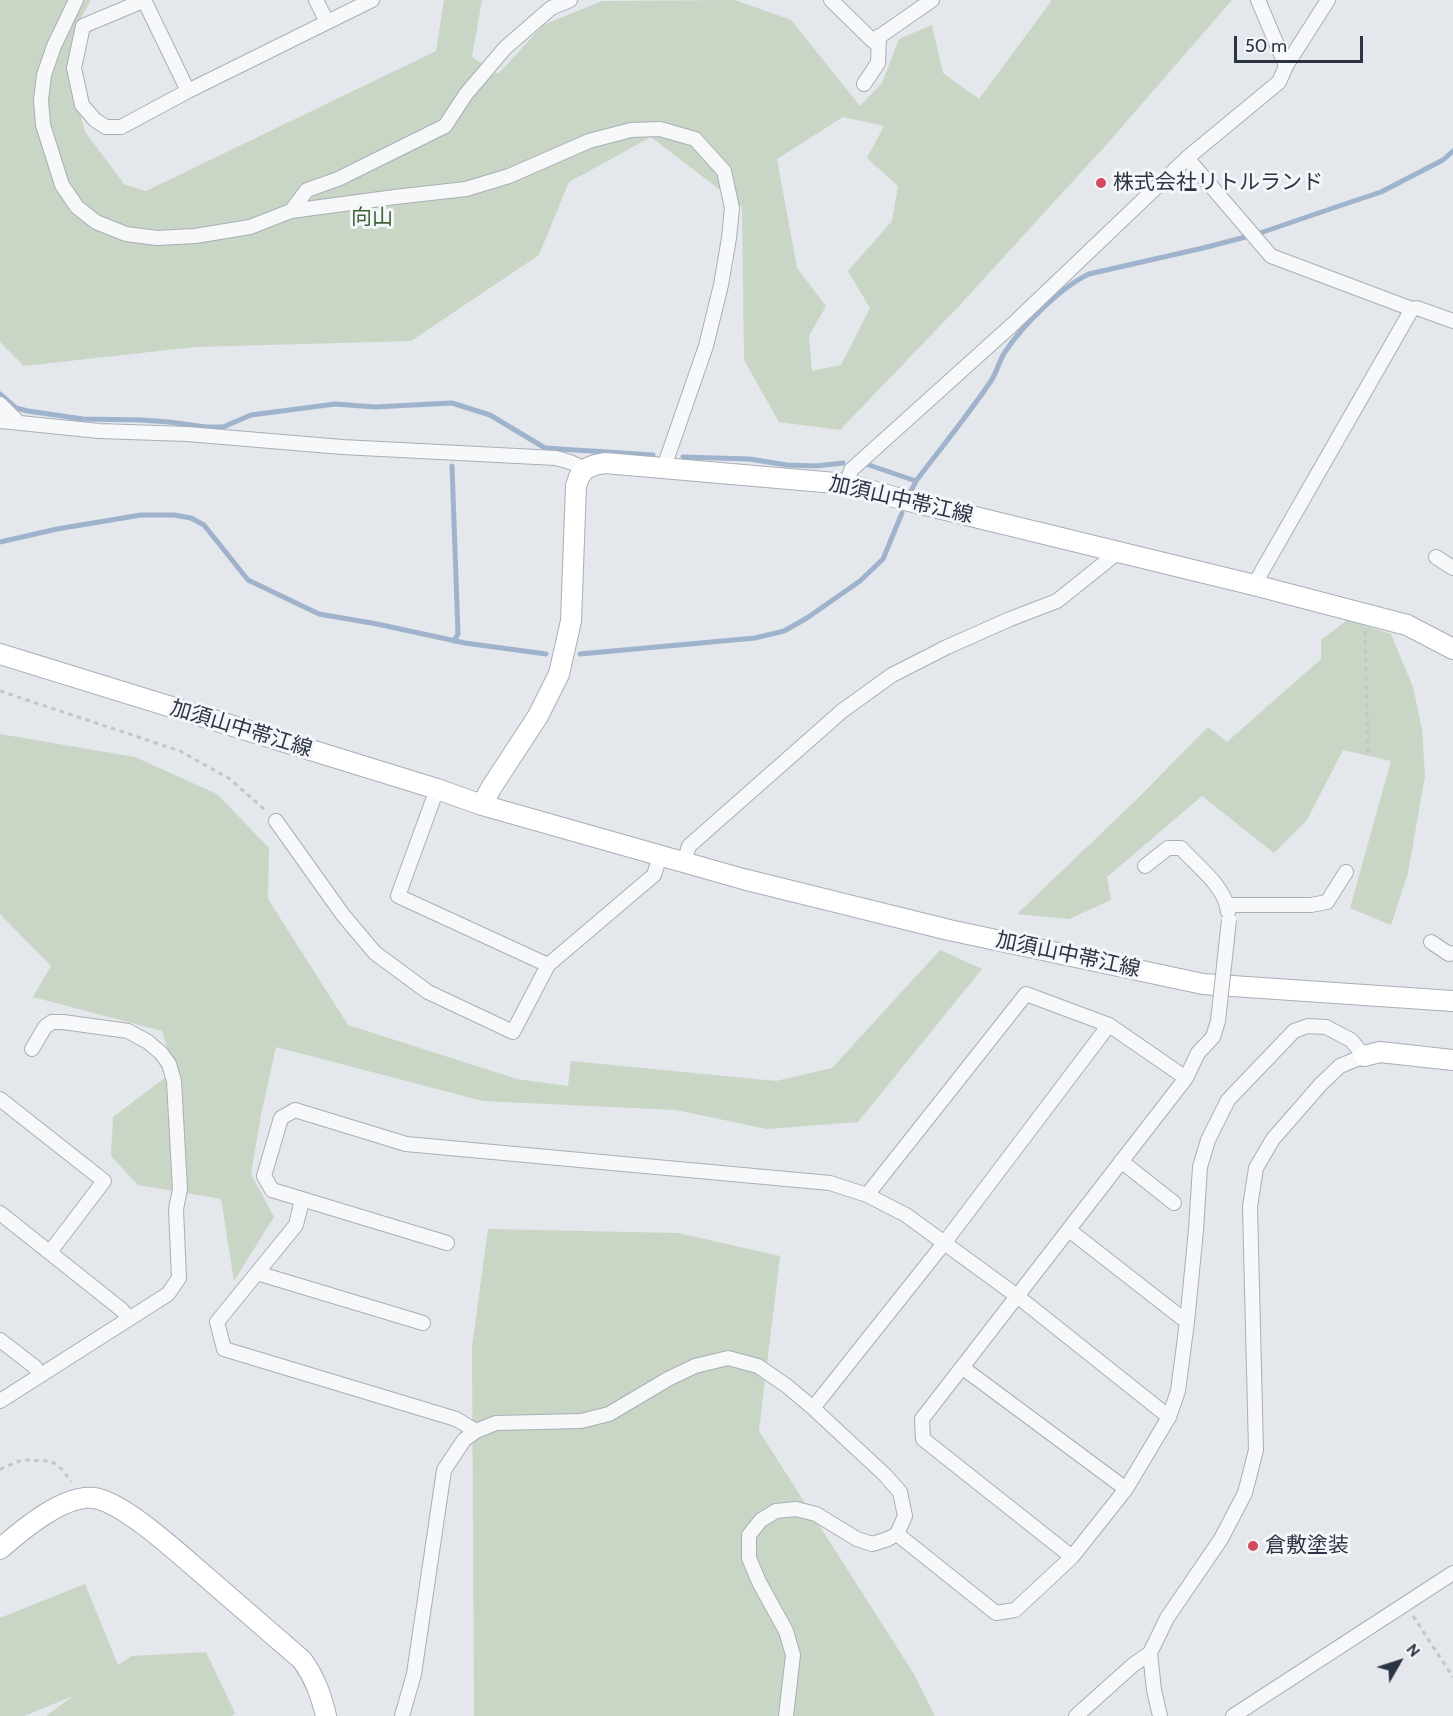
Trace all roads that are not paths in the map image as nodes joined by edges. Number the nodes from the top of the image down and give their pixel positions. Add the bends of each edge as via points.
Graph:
1 (76, 0) edge
2 (144, 0) edge
3 (316, 0) edge
4 (372, 0) edge
5 (570, 0) edge
6 (831, 0) edge
7 (932, 0) edge
8 (1258, 0) edge
9 (1328, 0) edge
10 (327, 22) junction
11 (879, 36) junction
12 (1286, 66) junction
13 (864, 84) dead end
14 (188, 91) junction
15 (1186, 158) junction
16 (291, 211) junction
17 (1412, 309) junction
18 (1453, 321) edge
19 (0, 404) edge
20 (0, 421) edge
21 (18, 422) junction
22 (664, 467) junction
23 (585, 469) junction
24 (847, 484) junction
25 (1118, 553) junction
26 (1436, 557) dead end
27 (1453, 568) edge
28 (1254, 585) junction
29 (1453, 649) edge
30 (0, 654) edge
31 (437, 789) junction
32 (482, 806) junction
33 (276, 821) road end
34 (660, 856) junction
35 (684, 862) junction
36 (1145, 866) dead end
37 (1346, 872) dead end
38 (1228, 905) junction
39 (1431, 942) dead end
40 (1453, 953) edge
41 (548, 965) junction
42 (1453, 1002) edge
43 (1109, 1025) junction
44 (32, 1049) dead end
45 (1364, 1056) junction
46 (1453, 1060) edge
47 (1186, 1078) junction
48 (0, 1099) edge
49 (1121, 1161) junction
50 (867, 1196) junction
51 (302, 1200) junction
52 (1174, 1203) dead end
53 (0, 1213) edge
54 (1069, 1230) junction
55 (945, 1242) junction
56 (447, 1243) dead end
57 (50, 1252) junction
58 (257, 1273) junction
59 (1017, 1296) junction
60 (129, 1318) junction
61 (1187, 1322) junction
62 (423, 1323) dead end
63 (0, 1340) edge
64 (963, 1368) junction
65 (40, 1375) junction
66 (0, 1401) edge
67 (813, 1408) junction
68 (1169, 1417) junction
69 (476, 1431) junction
70 (1126, 1489) junction
71 (897, 1534) junction
72 (0, 1549) edge
73 (1071, 1557) junction
74 (1453, 1573) edge
75 (1150, 1653) junction
76 (326, 1716) edge
77 (402, 1716) edge
78 (786, 1716) edge
79 (1076, 1716) edge
80 (1160, 1716) edge
81 (1233, 1716) edge

1 - 16 street via 54,46 41,100 43,125 62,185 76,207 96,222 126,234 158,238 250,227
2 - 14 street
2 - 14 street via 83,26 74,68 82,105 106,127 121,128
3 - 10 street
4 - 10 street
5 - 16 street via 551,8 505,48 445,126 338,179 307,190
6 - 11 street via 873,41
7 - 11 street
8 - 12 street
9 - 12 street
10 - 14 street
11 - 13 street via 878,63
12 - 15 street via 1279,82
15 - 17 street via 1271,256
15 - 24 street via 1012,325 851,470
16 - 22 street via 466,189 509,176 589,141 632,130 660,129 695,139 723,171 732,208 721,285 706,346
17 - 18 street
17 - 28 street
19 - 21 street
20 - 21 street
21 - 23 street via 99,431 556,458
22 - 23 main road, 加須山中帯江線 via 605,463
22 - 24 main road, 加須山中帯江線
23 - 32 main road via 576,486 571,621 560,674
24 - 25 main road, 加須山中帯江線
25 - 28 main road, 加須山中帯江線
25 - 35 street via 1057,601 946,647 892,675 842,711 689,846
26 - 27 street
28 - 29 main road, 加須山中帯江線 via 1407,625
30 - 31 main road, 加須山中帯江線
31 - 32 main road, 加須山中帯江線
31 - 41 street via 398,896
32 - 34 main road, 加須山中帯江線
33 - 41 street via 375,953 428,992 513,1032
34 - 35 main road, 加須山中帯江線
34 - 41 street via 654,874
35 - 42 main road, 加須山中帯江線 via 949,930 1203,984
36 - 38 street via 1168,848 1181,848
37 - 38 street via 1327,902
38 - 47 street, bridge via 1218,1021 1213,1037 1198,1053
39 - 40 street
43 - 47 street
43 - 50 street via 1026,994
43 - 55 street
44 - 60 street via 45,1027 63,1022 128,1031 148,1042 169,1064 174,1081 180,1189 176,1209 179,1278 168,1294
45 - 46 main road via 1380,1052
45 - 61 street via 1351,1040 1326,1027 1308,1026 1294,1031 1228,1100 1208,1140 1200,1167
45 - 75 street via 1341,1066 1321,1084 1273,1139 1256,1168 1250,1208 1256,1450 1245,1494 1221,1539 1167,1618
47 - 49 street
48 - 57 street via 104,1181
49 - 52 street
49 - 54 street
50 - 51 street via 830,1183 406,1144 295,1110 280,1118 264,1176 272,1190
50 - 55 street via 906,1215
51 - 56 street
51 - 58 street via 296,1225
53 - 57 street
54 - 59 street
54 - 61 street
55 - 59 street
55 - 67 street
57 - 60 street
58 - 62 street
58 - 69 street via 217,1322 224,1349 456,1419
59 - 64 street
59 - 68 street
60 - 65 street
61 - 68 street via 1178,1391
63 - 65 street
64 - 70 street
64 - 73 street via 922,1419 923,1439
65 - 66 street
67 - 69 street via 758,1366 728,1358 695,1366 609,1414 581,1421 496,1423
67 - 71 street via 900,1492 905,1516
68 - 70 street
69 - 77 street via 464,1440 444,1470 414,1674
70 - 73 street
71 - 73 street via 996,1613 1015,1610
71 - 78 street via 872,1544 816,1514 796,1509 776,1510 748,1535 748,1558 794,1654
72 - 76 main road via 56,1507 94,1498 113,1505 168,1544 302,1660 321,1693
74 - 81 street
75 - 79 street
75 - 80 street

